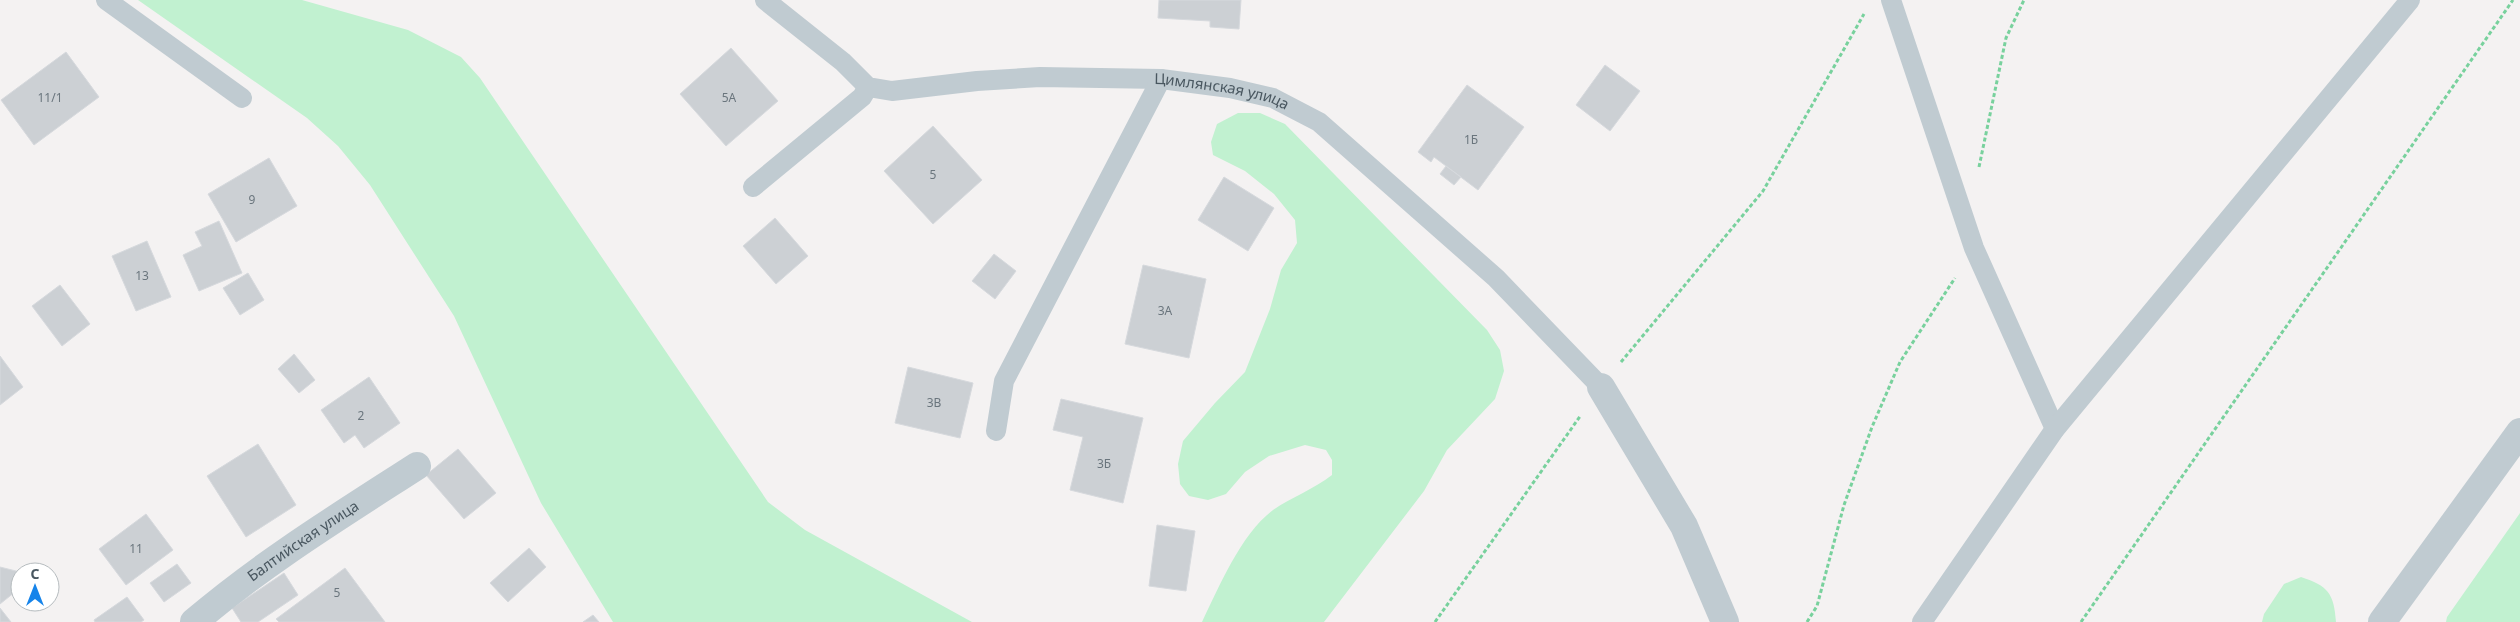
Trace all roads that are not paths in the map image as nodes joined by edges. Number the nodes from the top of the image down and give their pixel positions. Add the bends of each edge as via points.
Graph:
1 (106, 0) edge
2 (765, 0) edge
3 (1892, 0) edge
4 (2410, 0) edge
5 (1162, 79) junction
6 (868, 87) junction
7 (242, 98) dead end
8 (753, 187) dead end
9 (1601, 387) joint
10 (2055, 429) junction
11 (996, 432) dead end
12 (2520, 432) edge
13 (417, 466) dead end
14 (194, 622) edge
15 (1725, 622) edge
16 (1922, 622) edge
17 (2382, 622) edge

1 - 7 lane
2 - 6 lane
3 - 10 lane via 1974,248
4 - 10 lane
5 - 6 lane, Цимлянская улица via 1040,77 892,91
5 - 9 lane, Цимлянская улица via 1230,88 1273,98 1320,122 1496,278
5 - 11 lane via 1004,382
6 - 8 lane via 862,97
9 - 15 street via 1684,526
10 - 16 lane
12 - 17 street
13 - 14 street, Балтийская улица via 311,534 228,593

